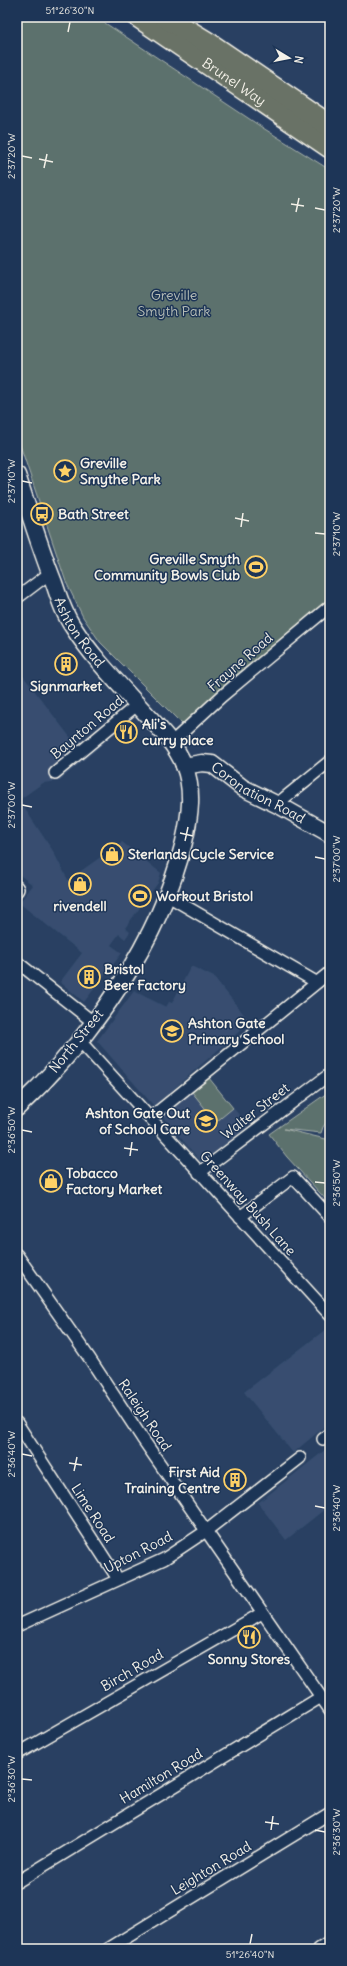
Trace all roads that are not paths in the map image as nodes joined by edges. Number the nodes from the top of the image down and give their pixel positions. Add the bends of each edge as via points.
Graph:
1 (139, 17) edge
2 (166, 17) edge
3 (182, 17) edge
4 (208, 43) junction
5 (309, 112) junction
6 (330, 121) edge
7 (329, 141) edge
8 (17, 475) edge
9 (21, 505) edge
10 (50, 572) junction
11 (17, 598) edge
12 (330, 606) edge
13 (138, 704) junction
14 (171, 744) junction
15 (330, 762) edge
16 (184, 766) junction
17 (55, 773) dead end
18 (277, 804) junction
19 (330, 834) edge
20 (168, 896) junction
21 (17, 962) edge
22 (330, 972) edge
23 (316, 982) junction
24 (93, 1022) junction
25 (79, 1040) junction
26 (330, 1074) edge
27 (17, 1108) edge
28 (150, 1118) junction
29 (199, 1173) junction
30 (240, 1217) junction
31 (330, 1217) edge
32 (17, 1255) edge
33 (328, 1308) edge
34 (17, 1423) edge
35 (300, 1458) dead end
36 (206, 1531) junction
37 (118, 1579) junction
38 (262, 1613) junction
39 (18, 1623) edge
40 (322, 1697) junction
41 (330, 1710) edge
42 (17, 1754) edge
43 (330, 1813) edge
44 (17, 1882) edge
45 (330, 1942) edge
46 (108, 1949) edge
47 (319, 1949) edge

1 - 7 highway, Brunel Way
2 - 4 highway, Brunel Way
3 - 4 highway
4 - 5 highway, Brunel Way
5 - 6 highway
5 - 7 highway, Brunel Way
8 - 9 main road, Ashton Road
9 - 10 main road, Ashton Road
10 - 11 street
10 - 13 main road, Ashton Road via 73,628 93,655
12 - 14 street, Frayne Road via 222,696
13 - 14 main road, Ashton Road
13 - 17 street, Baynton Road
14 - 16 main road, Ashton Road
15 - 18 street
16 - 18 main road, Coronation Road via 212,764 243,788
16 - 20 main road, North Street via 190,790 190,812
18 - 19 main road, Coronation Road
20 - 23 street
20 - 24 main road, North Street via 137,958
21 - 24 street
22 - 23 street
23 - 28 street
24 - 25 main road, North Street
25 - 27 main road, North Street
25 - 28 street, Greenway Bush Lane
26 - 29 street, Walter Street
28 - 29 street, Greenway Bush Lane
29 - 30 street, Greenway Bush Lane
30 - 31 street via 293,1177
30 - 33 street, Greenway Bush Lane
32 - 36 street, Raleigh Road
34 - 37 street, Lime Road
35 - 36 street, Upton Road
36 - 37 street, Upton Road via 164,1559
36 - 38 street, Raleigh Road
37 - 39 street, Upton Road
38 - 40 street, Raleigh Road
38 - 42 street, Birch Road
40 - 41 street, Raleigh Road
40 - 44 street, Hamilton Road
43 - 46 street, Leighton Road
45 - 47 street

